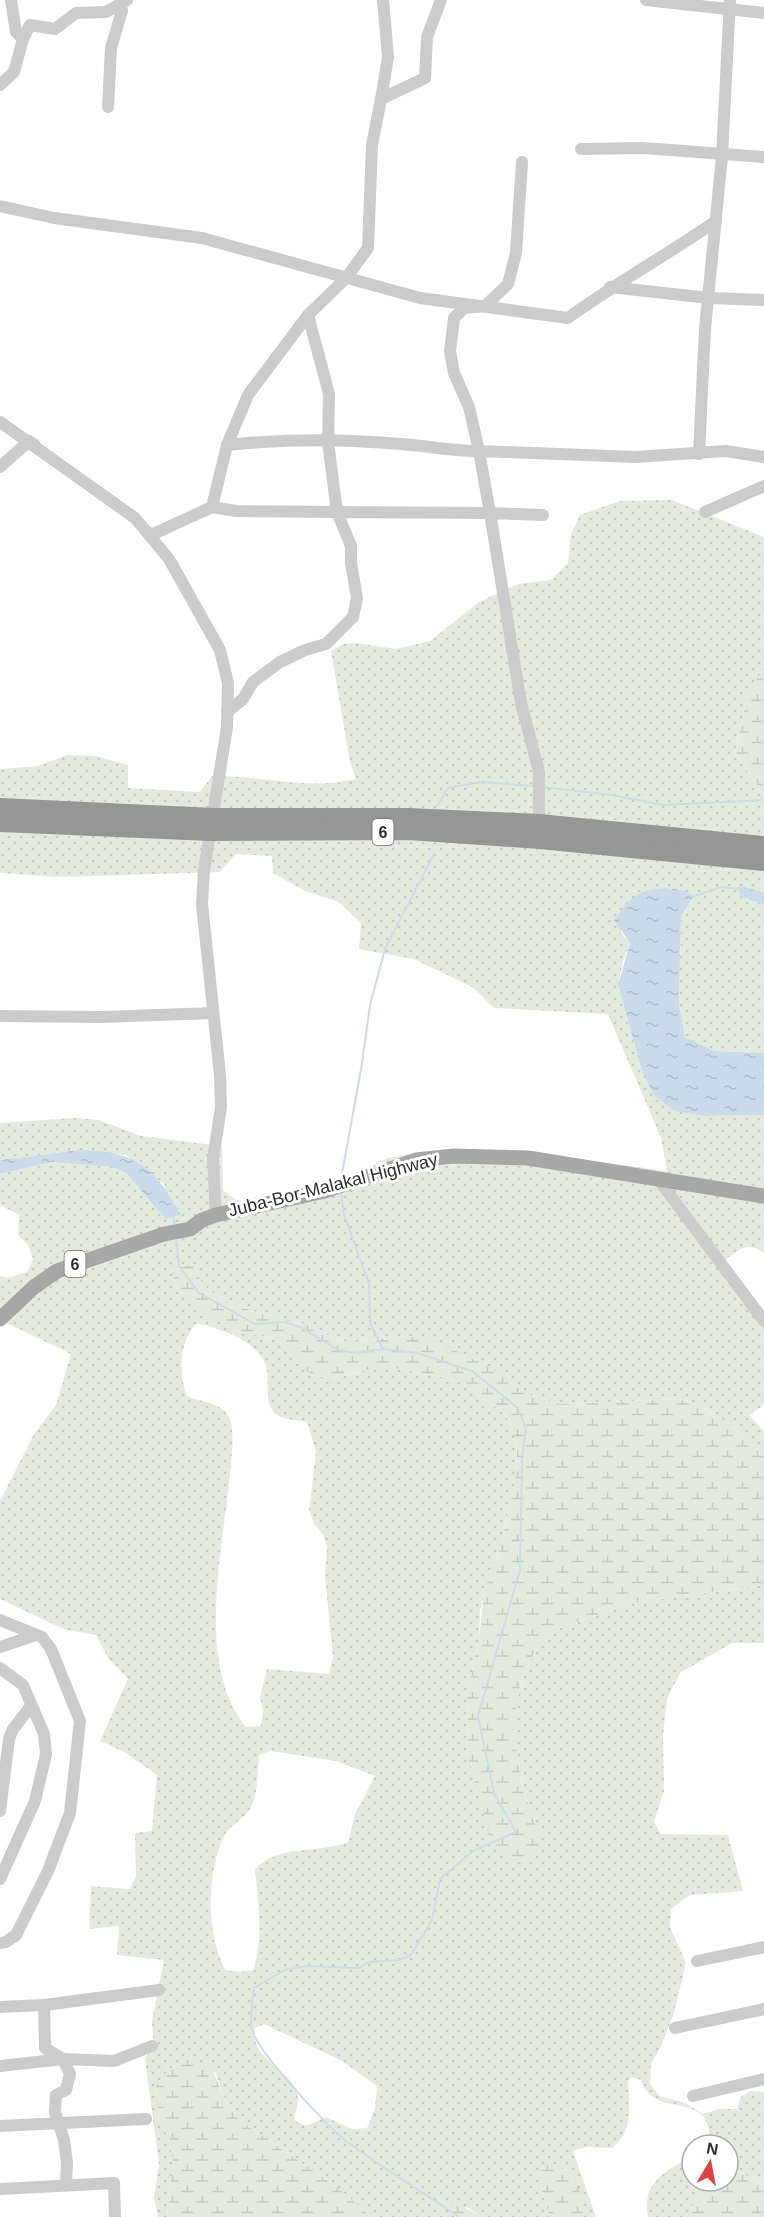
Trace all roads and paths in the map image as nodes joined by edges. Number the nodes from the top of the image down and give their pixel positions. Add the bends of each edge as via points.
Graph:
1 (11, 0) edge
2 (383, 0) edge
3 (441, 0) edge
4 (646, 0) edge
5 (122, 1) edge
6 (730, 5) edge
7 (764, 13) edge
8 (23, 39) junction
9 (0, 85) edge
10 (381, 99) junction
11 (108, 107) dead end
12 (581, 149) dead end
13 (722, 156) junction
14 (764, 157) edge
15 (522, 162) dead end
16 (0, 206) edge
17 (716, 221) junction
18 (346, 278) junction
19 (610, 287) junction
20 (708, 298) junction
21 (764, 300) edge
22 (485, 306) junction
23 (308, 315) junction
24 (0, 422) edge
25 (29, 441) junction
26 (328, 442) junction
27 (227, 445) junction
28 (479, 451) junction
29 (699, 454) junction
30 (764, 457) edge
31 (0, 467) edge
32 (764, 486) edge
33 (212, 507) junction
34 (337, 512) junction
35 (705, 512) dead end
36 (490, 513) junction
37 (543, 515) dead end
38 (227, 712) junction
39 (0, 807) edge
40 (0, 823) edge
41 (539, 823) junction
42 (212, 824) junction
43 (764, 845) edge
44 (764, 862) edge
45 (213, 1013) junction
46 (0, 1016) edge
47 (658, 1179) junction
48 (764, 1196) edge
49 (216, 1215) junction
50 (0, 1319) edge
51 (764, 1322) edge
52 (0, 1620) edge
53 (36, 1635) junction
54 (0, 1647) edge
55 (0, 1668) edge
56 (31, 1707) junction
57 (0, 1809) edge
58 (0, 1879) edge
59 (0, 1943) edge
60 (764, 1947) edge
61 (697, 1961) dead end
62 (159, 1990) dead end
63 (44, 2005) junction
64 (0, 2007) edge
65 (764, 2009) edge
66 (675, 2028) dead end
67 (152, 2046) dead end
68 (63, 2059) junction
69 (0, 2066) edge
70 (764, 2079) edge
71 (693, 2096) dead end
72 (147, 2119) dead end
73 (59, 2124) junction
74 (0, 2126) edge
75 (66, 2183) junction
76 (0, 2189) edge
77 (115, 2217) edge

1 - 8 street via 16,32
2 - 10 street via 388,57
3 - 10 street via 427,37 425,78
4 - 6 street
5 - 8 street via 106,12 76,13 55,29 30,25
5 - 11 street via 111,48
6 - 7 street
6 - 13 street
8 - 9 street via 14,72
10 - 18 street via 372,145 368,248
12 - 13 street via 643,148
13 - 14 street
13 - 17 street
15 - 22 street via 516,253 508,284
16 - 18 street via 54,218 202,238
17 - 19 street via 672,252
17 - 20 street
18 - 22 street via 420,298
18 - 23 street
19 - 20 street
19 - 22 street via 568,318
20 - 21 street
20 - 29 street
22 - 28 street via 464,308 454,318 450,351
23 - 26 street via 329,394
23 - 27 street via 248,395
24 - 25 street
25 - 31 street
25 - 33 street via 73,469 151,535
25 - 38 street via 135,518 169,559 220,650 228,682
26 - 27 street
26 - 28 street via 382,442
26 - 34 street
27 - 33 street
28 - 29 street via 635,457
28 - 36 street
29 - 30 street via 726,451
32 - 35 street
33 - 34 street via 236,511
34 - 36 street
34 - 38 street via 351,546 357,598 353,617 326,644 280,662 253,682 243,699
36 - 37 street
36 - 41 street via 521,703 539,772
38 - 42 street
39 - 42 highway, 6
40 - 42 highway, 6
41 - 42 highway, 6 via 409,817
41 - 43 highway, 6
42 - 44 highway, 6 via 540,840
42 - 45 street via 202,904
45 - 46 street
45 - 49 street via 221,1107 213,1159
47 - 48 main road, Juba-Bor-Malakal Highway / 6
47 - 49 main road, Juba-Bor-Malakal Highway / 6 via 528,1158 454,1156 416,1160 325,1191
47 - 51 street
49 - 50 main road, Juba-Bor-Malakal Highway / 6 via 190,1229 164,1234 57,1271
52 - 53 street
53 - 54 street
53 - 59 street via 51,1649 80,1721 70,1813 48,1871 16,1935
55 - 56 street via 23,1685
56 - 57 street via 9,1739
56 - 58 street via 44,1734 46,1754 35,1801
60 - 61 street
62 - 63 street
63 - 64 street
63 - 68 street via 45,2048
65 - 66 street
67 - 68 street via 114,2061
68 - 69 street
68 - 73 street via 70,2074 66,2090 56,2095 54,2112
70 - 71 street
72 - 73 street
73 - 74 street
73 - 75 street via 64,2140
75 - 76 street
75 - 77 street via 114,2183

